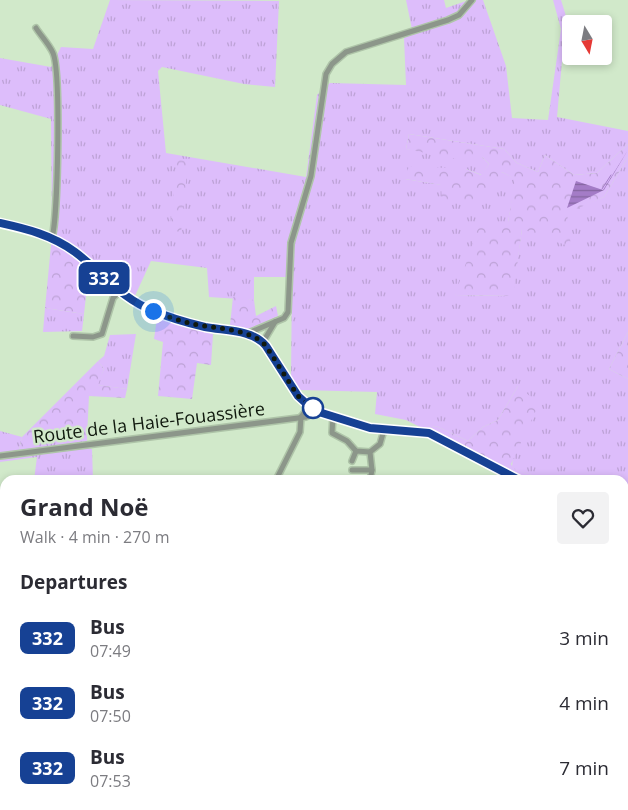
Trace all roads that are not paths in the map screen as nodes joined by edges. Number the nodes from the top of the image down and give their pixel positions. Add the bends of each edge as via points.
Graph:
1 (472, 0) edge
2 (36, 28) dead end
3 (0, 223) edge
4 (52, 238) junction
5 (120, 292) junction
6 (275, 322) junction
7 (264, 326) junction
8 (246, 334) junction
9 (73, 336) dead end
10 (261, 341) junction
11 (309, 406) junction
12 (318, 411) junction
13 (333, 416) junction
14 (301, 417) junction
15 (384, 430) junction
16 (356, 451) junction
17 (370, 452) junction
18 (0, 456) edge
19 (352, 461) dead end
20 (352, 470) dead end
21 (372, 470) junction
22 (278, 475) edge
23 (371, 475) edge
24 (509, 475) edge

1 - 6 street via 459,15 346,52 332,64 322,88 311,176 292,238 288,312
2 - 4 street via 53,54 56,68 57,143
3 - 4 main road
4 - 5 main road via 80,256
5 - 8 main road via 170,318
5 - 9 street via 113,298 102,334
6 - 7 street
6 - 10 street
7 - 8 street
7 - 10 street
8 - 10 main road
10 - 11 main road via 298,396
11 - 12 main road
11 - 14 street
12 - 13 main road
12 - 14 street, Route de la Haie-Fouassière
13 - 15 main road
13 - 16 street via 332,433 347,441
14 - 18 street, Route de la Haie-Fouassière
14 - 22 street via 300,432
15 - 17 street via 380,444
15 - 24 main road via 429,433
16 - 17 street
16 - 19 street
17 - 21 street
20 - 21 street
21 - 23 street

